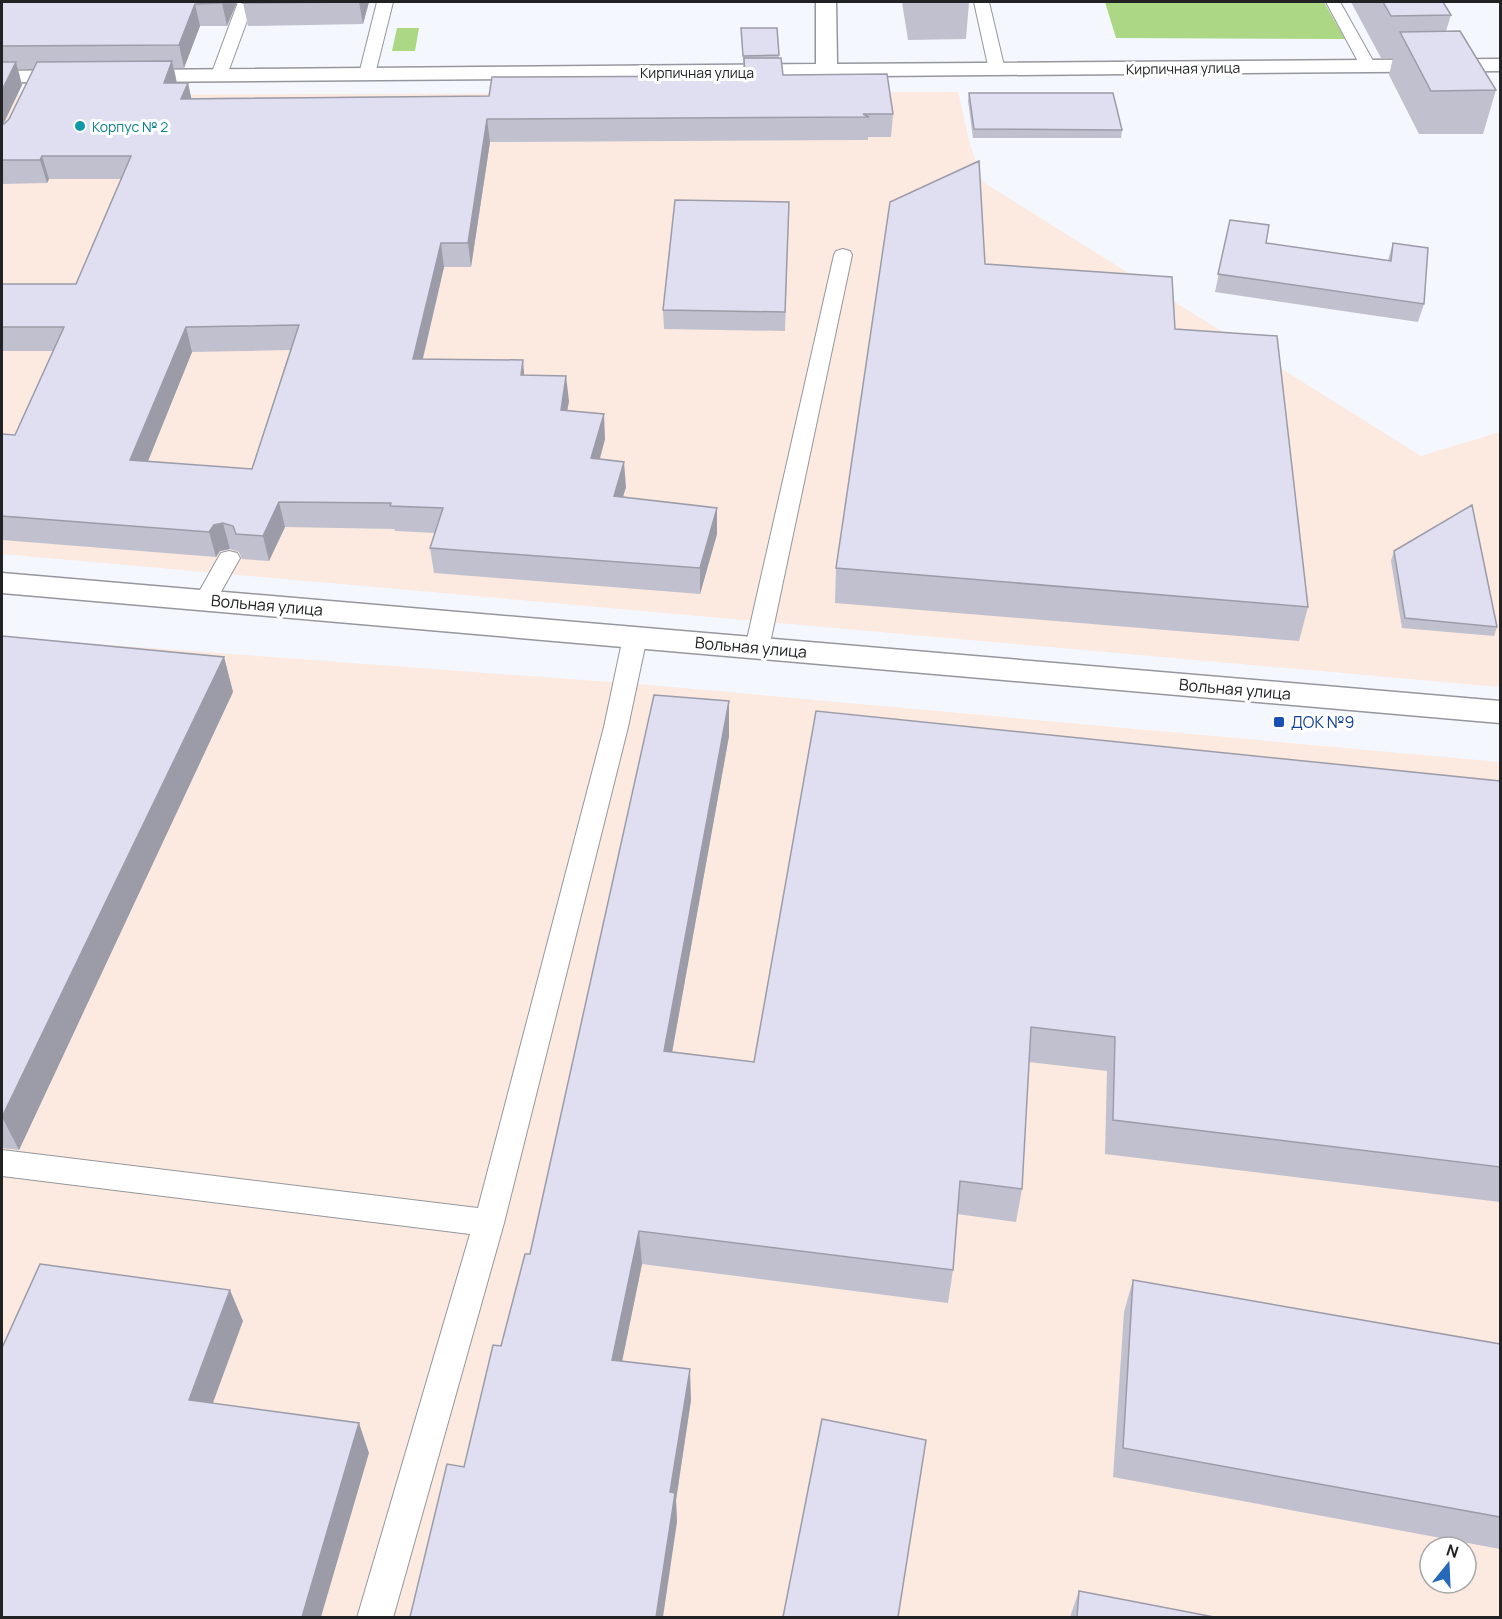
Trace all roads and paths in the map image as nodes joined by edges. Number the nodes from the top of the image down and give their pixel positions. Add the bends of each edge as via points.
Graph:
1 (246, 2) edge
2 (384, 2) edge
3 (826, 2) edge
4 (981, 2) edge
5 (1333, 2) edge
6 (1450, 46) edge
7 (1462, 65) junction
8 (1500, 65) edge
9 (1368, 66) junction
10 (996, 70) junction
11 (827, 71) junction
12 (367, 74) junction
13 (219, 75) junction
14 (2, 77) edge
15 (843, 255) dead end
16 (229, 558) dead end
17 (2, 583) edge
18 (206, 599) junction
19 (635, 637) junction
20 (757, 648) junction
21 (1500, 712) edge
22 (2, 1164) edge
23 (489, 1223) junction
24 (375, 1617) edge

1 - 13 lane
2 - 12 lane
3 - 11 street
4 - 10 lane
5 - 9 lane
6 - 7 lane
7 - 8 street, Кирпичная улица
7 - 9 street, Кирпичная улица
9 - 10 street, Кирпичная улица
10 - 11 street, Кирпичная улица
11 - 12 street, Кирпичная улица
12 - 13 street, Кирпичная улица
13 - 14 street, Кирпичная улица via 100,76 34,83
15 - 20 lane
16 - 18 lane
17 - 18 street, Вольная улица
18 - 19 street, Вольная улица
19 - 20 street, Вольная улица
19 - 23 lane via 613,738
20 - 21 street, Вольная улица
22 - 23 lane
23 - 24 lane

